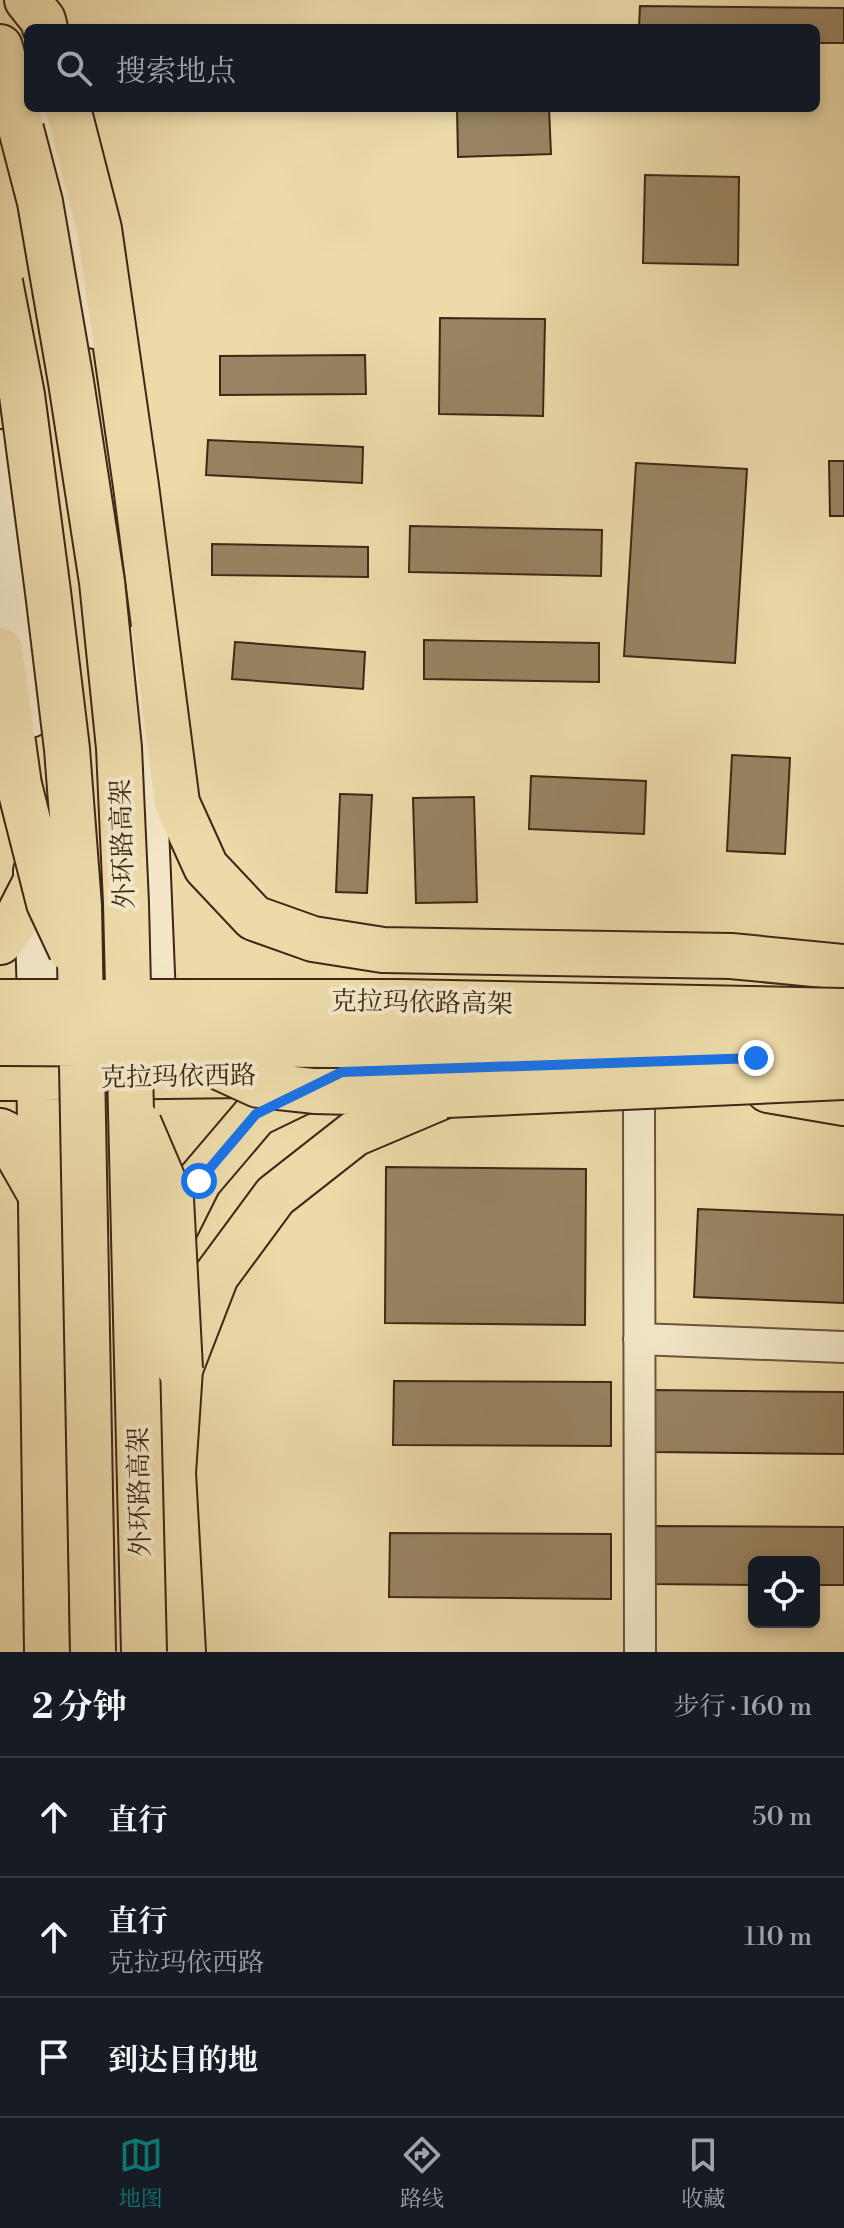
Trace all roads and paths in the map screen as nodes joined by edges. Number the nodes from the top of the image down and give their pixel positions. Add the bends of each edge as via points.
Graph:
1 (17, 0) edge
2 (27, 0) edge
3 (44, 24) edge
4 (24, 28) edge
5 (0, 47) edge
6 (44, 112) edge
7 (69, 112) edge
8 (0, 282) edge
9 (0, 451) edge
10 (0, 650) edge
11 (35, 883) junction
12 (0, 942) edge
13 (844, 967) edge
14 (10, 997) edge
15 (154, 997) junction
16 (844, 1011) edge
17 (844, 1018) edge
18 (0, 1043) edge
19 (844, 1048) edge
20 (844, 1059) edge
21 (608, 1063) junction
22 (342, 1072) junction
23 (844, 1077) edge
24 (20, 1078) edge
25 (157, 1078) junction
26 (446, 1095) junction
27 (844, 1103) edge
28 (639, 1111) dead end
29 (0, 1131) edge
30 (41, 1195) junction
31 (162, 1257) junction
32 (639, 1339) junction
33 (844, 1347) edge
34 (180, 1369) junction
35 (47, 1652) edge
36 (93, 1652) edge
37 (144, 1652) edge
38 (173, 1652) edge
39 (183, 1652) edge
40 (640, 1652) edge

1 - 4 main road
2 - 3 main road
5 - 37 main road, 外环路高架, bridge via 43,217 102,582 119,748
6 - 15 main road via 94,318 141,682
7 - 13 main road via 99,229 177,803 206,867 254,918 327,942 383,950 731,956
8 - 36 main road, 外环路高架, bridge via 22,395 46,576 79,906
9 - 11 main road via 32,732
10 - 26 main road, bridge via 19,785 49,903 70,949 102,990 199,1058 258,1085
11 - 12 main road
11 - 14 main road
14 - 15 main road
14 - 16 main road, 克拉玛依路高架, bridge
14 - 24 main road
14 - 34 main road, bridge via 44,1008 107,1066 146,1138 171,1199
15 - 17 main road
15 - 25 main road
18 - 19 main road, 克拉玛依路高架, bridge
20 - 21 main road, 克拉玛依西路
21 - 22 main road, 克拉玛依西路
21 - 27 main road
22 - 25 main road, 克拉玛依西路
22 - 31 main road via 256,1114 199,1181
23 - 26 main road, bridge
24 - 25 main road, 克拉玛依西路
24 - 30 main road
25 - 31 main road
26 - 34 main road, bridge via 354,1134 275,1196 216,1276
28 - 32 street
29 - 30 main road
30 - 35 main road
31 - 38 main road
32 - 33 street
32 - 40 street
34 - 39 main road via 173,1473

